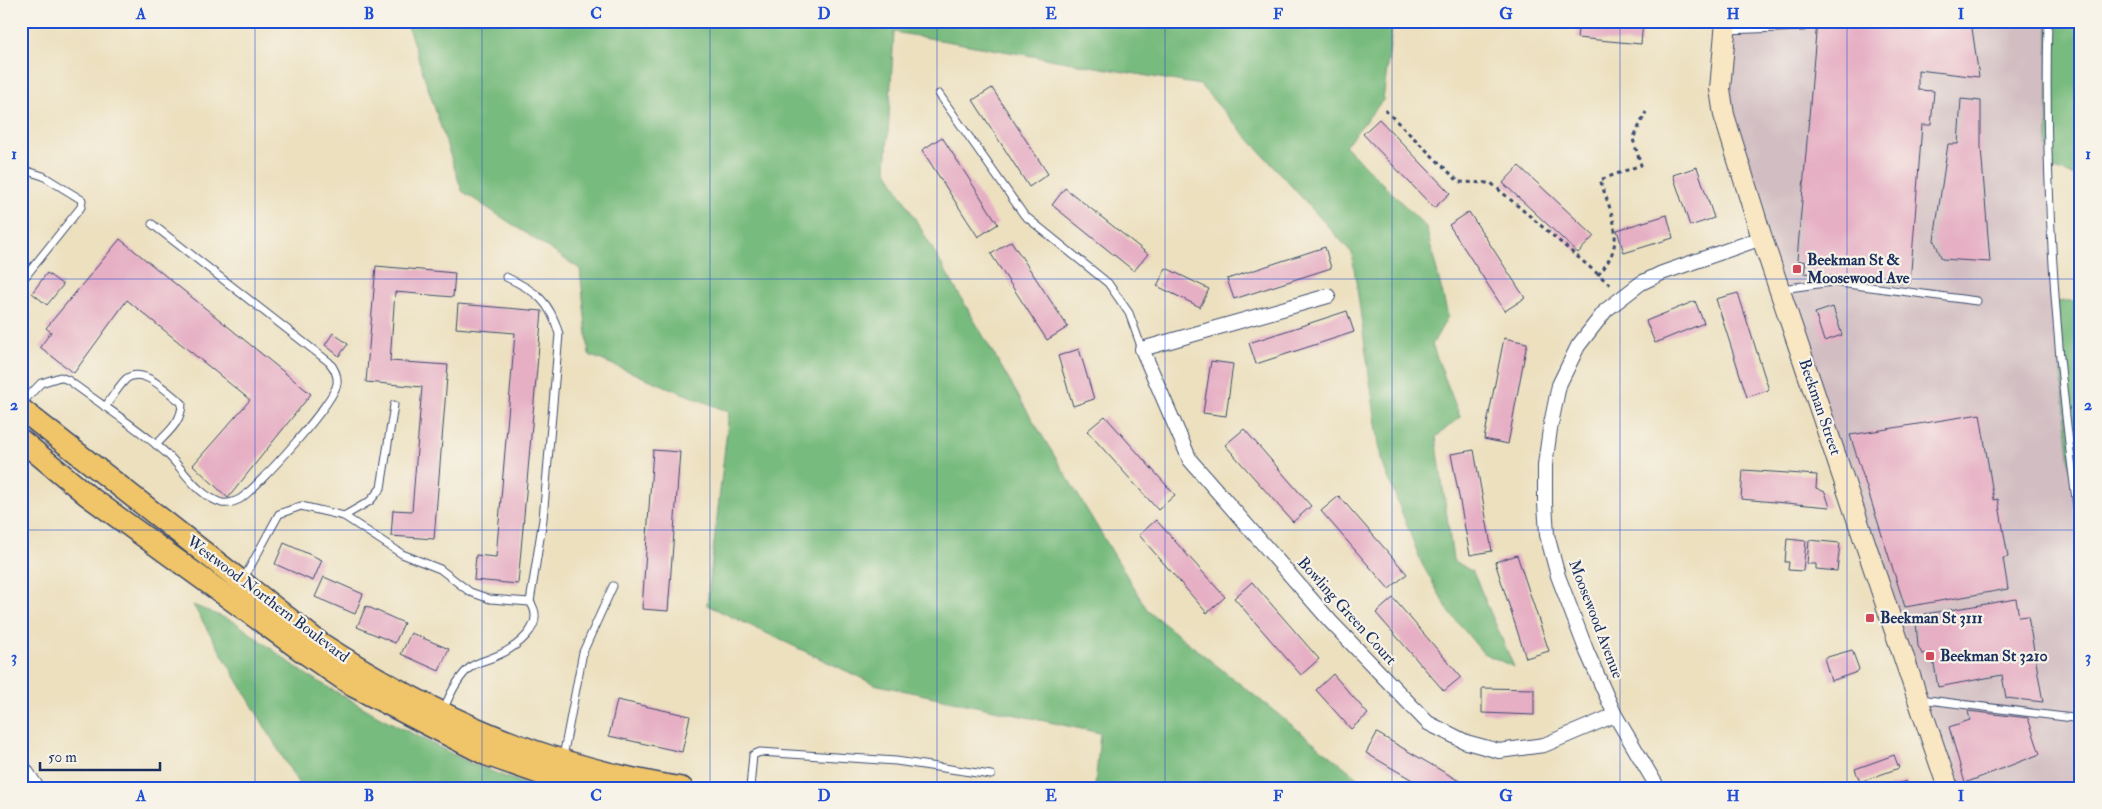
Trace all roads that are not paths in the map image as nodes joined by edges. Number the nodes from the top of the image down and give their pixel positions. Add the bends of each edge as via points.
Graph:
1 (1804, 21) edge
2 (2048, 21) edge
3 (1726, 25) edge
4 (939, 94) dead end
5 (21, 169) edge
6 (152, 224) dead end
7 (1762, 238) junction
8 (506, 277) dead end
9 (21, 282) edge
10 (1780, 290) junction
11 (1328, 296) dead end
12 (1977, 301) dead end
13 (1142, 350) junction
14 (21, 404) edge
15 (394, 405) dead end
16 (105, 407) junction
17 (21, 409) edge
18 (21, 440) edge
19 (156, 445) junction
20 (344, 516) junction
21 (2081, 531) edge
22 (613, 586) dead end
23 (237, 591) junction
24 (530, 602) junction
25 (1919, 699) junction
26 (1615, 715) junction
27 (2081, 720) edge
28 (440, 722) junction
29 (21, 764) edge
30 (560, 770) junction
31 (992, 775) dead end
32 (37, 788) edge
33 (590, 788) edge
34 (682, 788) edge
35 (750, 788) edge
36 (1658, 788) edge
37 (1948, 788) edge

1 - 3 lane via 1803,27
2 - 21 lane via 2048,167 2055,302 2071,475
3 - 7 main road, Beekman Street via 1720,89 1724,115
4 - 13 lane via 1024,215 1108,283 1129,313
5 - 9 lane via 43,176 82,200 81,207
6 - 19 lane via 329,362 335,370 337,384 331,399 292,446 242,498 234,502 225,504 212,499 187,479
7 - 10 main road, Beekman Street
7 - 26 street, Moosewood Avenue via 1662,273 1623,295 1590,327 1560,385 1545,465 1548,535 1558,576
8 - 24 lane via 537,293 554,316 559,334 543,519
10 - 12 lane via 1832,282
10 - 25 main road, Beekman Street
11 - 13 street
13 - 26 street, Bowling Green Court via 1190,460 1331,622 1428,723 1466,742 1499,751 1544,745
14 - 16 lane via 41,384 60,377
15 - 20 lane via 381,488 370,501
16 - 19 lane
16 - 19 lane via 126,380 133,375 145,375 182,403 178,422
17 - 23 main road, Westwood Northern Boulevard
18 - 23 main road, Westwood Northern Boulevard via 87,494
20 - 23 lane via 301,506 279,514
20 - 24 lane via 402,554 440,570 470,592 490,599
22 - 30 lane via 583,652
23 - 28 main road, Westwood Northern Boulevard
24 - 28 lane via 536,610 530,632 508,651 472,666 457,684
25 - 27 lane
25 - 37 main road, Beekman Street
26 - 36 street, Moosewood Avenue
28 - 30 main road, Westwood Northern Boulevard via 496,738
29 - 32 street
30 - 33 main road, Westwood Northern Boulevard
30 - 34 main road, Westwood Northern Boulevard via 592,770
31 - 35 lane via 896,760 760,752 753,755

